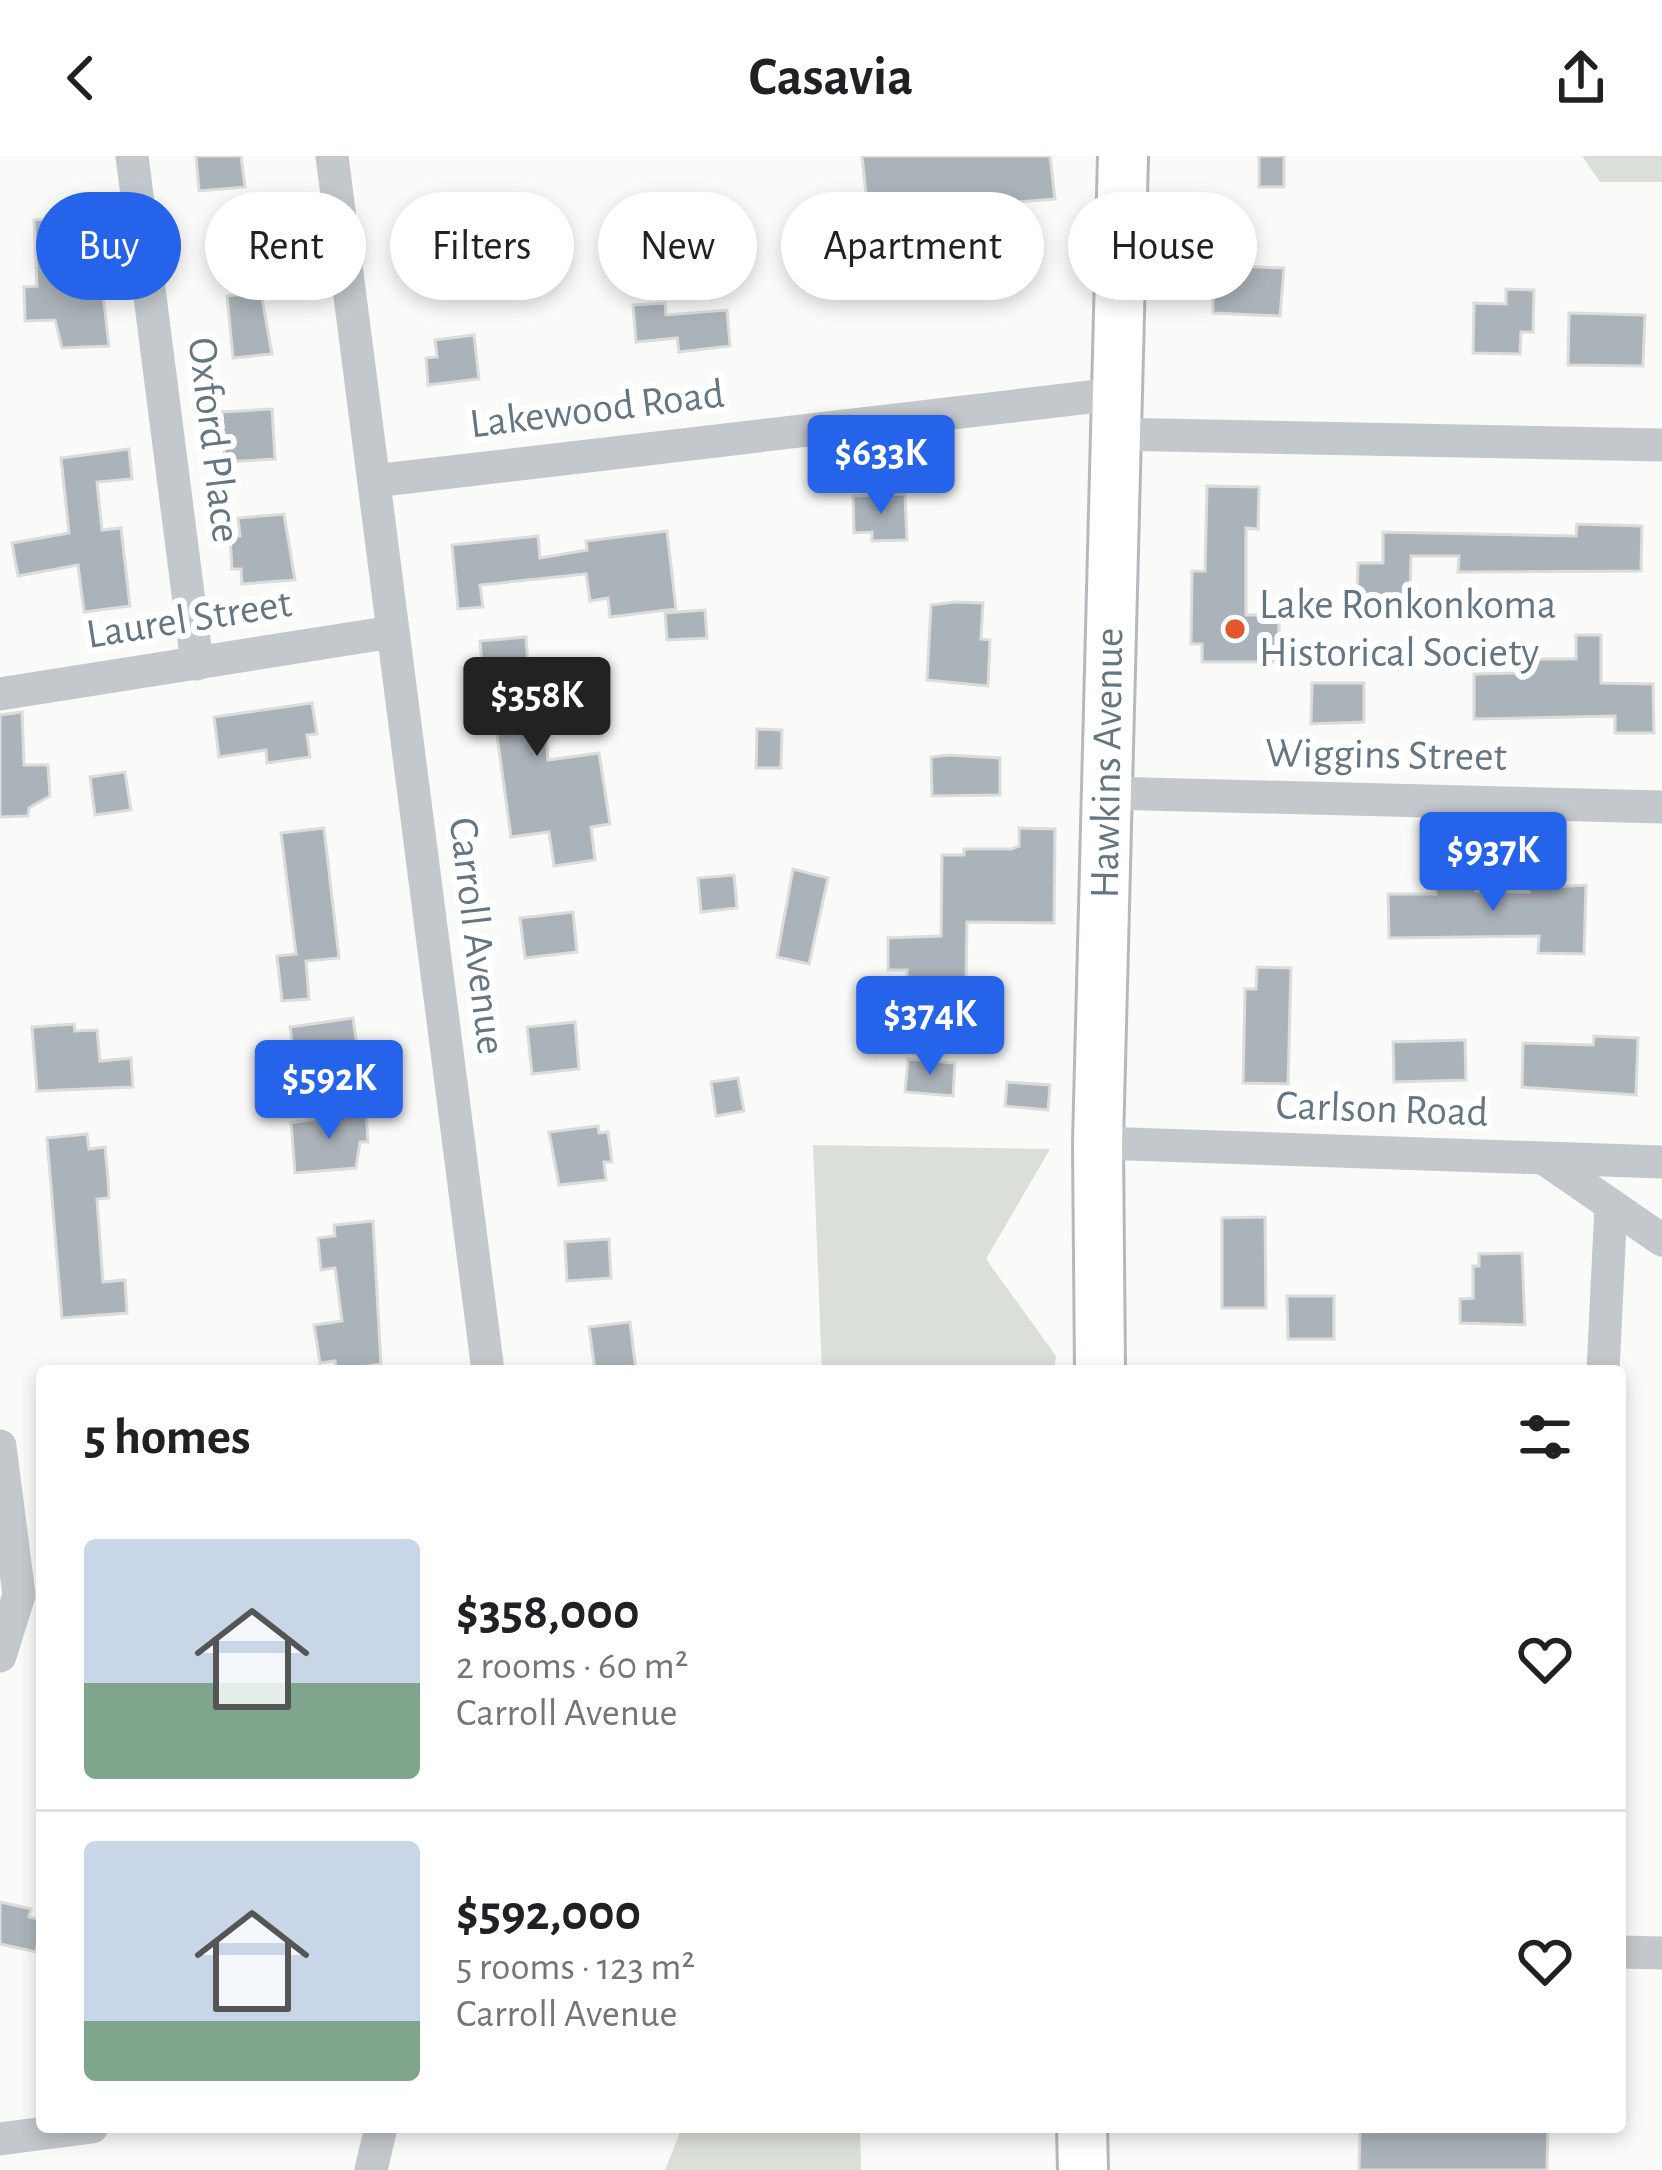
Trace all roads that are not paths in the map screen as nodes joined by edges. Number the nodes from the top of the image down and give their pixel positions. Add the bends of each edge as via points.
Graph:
1 (132, 156) edge
2 (332, 156) edge
3 (1123, 156) edge
4 (1115, 414) junction
5 (1662, 445) edge
6 (374, 481) junction
7 (392, 632) junction
8 (197, 664) junction
9 (0, 694) edge
10 (1107, 793) junction
11 (1662, 806) edge
12 (1098, 1143) junction
13 (1546, 1160) junction
14 (1662, 1162) edge
15 (1611, 1206) junction
16 (1662, 1240) edge
17 (487, 1365) edge
18 (1100, 1365) edge
19 (1603, 1365) edge
20 (0, 1446) edge
21 (20, 1595) edge
22 (0, 1656) edge
23 (1626, 1952) edge
24 (1662, 1953) edge
25 (46, 2133) edge
26 (380, 2133) edge
27 (1082, 2133) edge
28 (0, 2139) edge
29 (371, 2170) edge
30 (1083, 2170) edge

1 - 8 street, Oxford Place
2 - 6 street, Carroll Avenue
3 - 4 street, Hawkins Avenue
4 - 5 street, Lakewood Road
4 - 6 street, Lakewood Road
4 - 10 street, Hawkins Avenue
6 - 7 street, Carroll Avenue
7 - 8 street, Laurel Street
7 - 17 street, Carroll Avenue
8 - 9 street, Laurel Street
10 - 11 street, Wiggins Street
10 - 12 street, Hawkins Avenue
12 - 13 street, Carlson Road
12 - 18 street, Hawkins Avenue
13 - 14 street, Carlson Road
13 - 15 street
15 - 16 street
15 - 19 street
20 - 21 street
21 - 22 street
23 - 24 street
25 - 28 street
26 - 29 street
27 - 30 street

